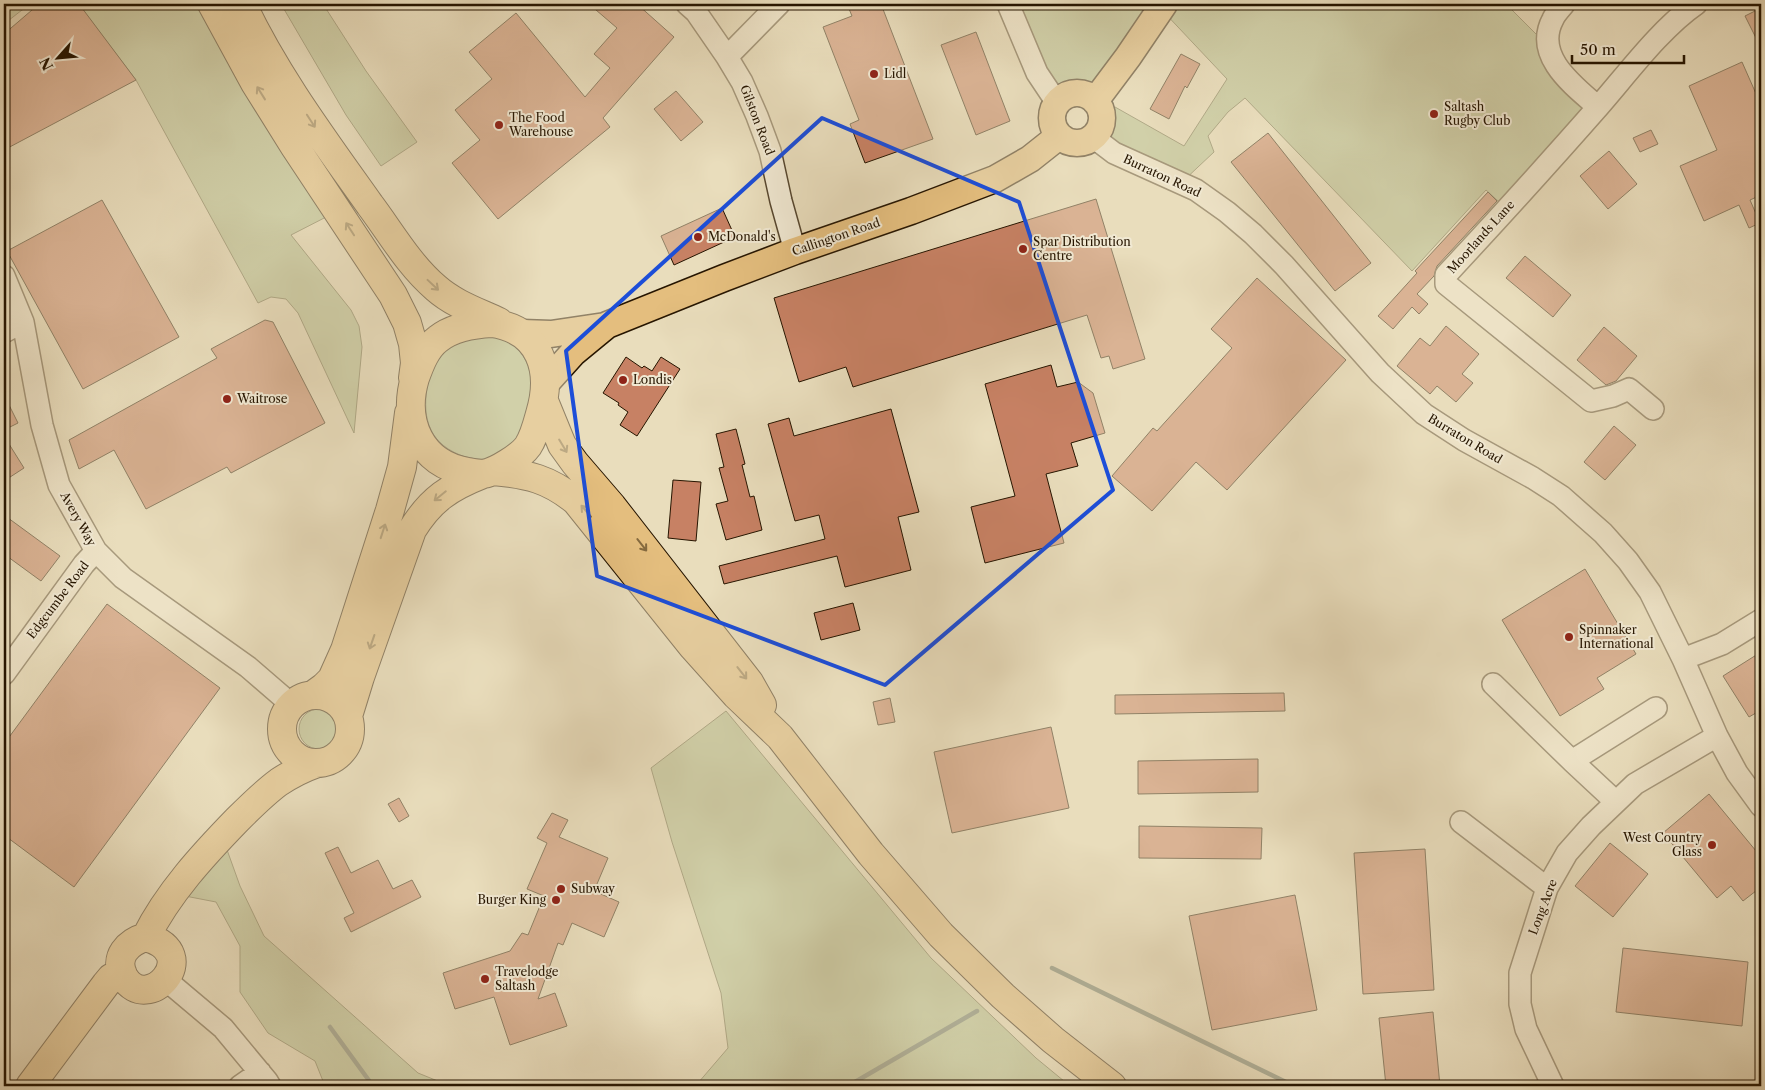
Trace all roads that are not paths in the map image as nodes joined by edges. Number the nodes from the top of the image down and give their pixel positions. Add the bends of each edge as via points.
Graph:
1 (212, 4) edge
2 (242, 4) edge
3 (688, 4) edge
4 (779, 4) edge
5 (1008, 4) edge
6 (1164, 4) edge
7 (1564, 4) edge
8 (1696, 4) edge
9 (727, 58) junction
10 (1095, 101) junction
11 (1057, 103) junction
12 (1598, 108) junction
13 (1059, 136) junction
14 (1092, 137) junction
15 (795, 251) junction
16 (4, 276) edge
17 (23, 322) junction
18 (607, 326) junction
19 (513, 329) junction
20 (4, 332) edge
21 (545, 392) junction
22 (411, 396) junction
23 (1654, 409) dead end
24 (488, 472) junction
25 (96, 551) junction
26 (1761, 620) edge
27 (1683, 659) junction
28 (4, 674) edge
29 (1493, 684) dead end
30 (302, 700) junction
31 (1656, 708) dead end
32 (348, 716) junction
33 (1717, 736) junction
34 (780, 737) junction
35 (288, 748) junction
36 (1572, 762) junction
37 (317, 763) junction
38 (259, 798) junction
39 (1616, 802) junction
40 (1761, 806) edge
41 (1461, 822) dead end
42 (1547, 888) junction
43 (146, 937) junction
44 (122, 972) junction
45 (166, 980) junction
46 (265, 1079) edge
47 (30, 1086) edge
48 (240, 1086) edge
49 (1112, 1086) edge
50 (1553, 1086) edge

22 -> 1 highway via 415,363 407,323 393,296 255,83
2 -> 19 highway via 313,126 414,265 436,288 454,300
3 - 9 street, Gilston Road
4 - 9 street
5 - 11 street via 1037,73
6 - 10 main road
7 - 12 street via 1552,20 1548,36 1549,56
8 - 12 street, Moorlands Lane via 1655,42
9 - 15 street, Gilston Road via 742,82 770,151
10 - 11 main road via 1086,94 1074,93
10 - 14 main road via 1102,118 1099,131
11 - 13 main road via 1052,122
12 - 23 street, Moorlands Lane via 1446,275 1446,284 1591,401 1629,389
13 - 14 main road via 1074,143
13 - 15 main road, Callington Road via 1030,159 995,179
14 - 27 street, Burraton Road via 1112,152 1196,190 1227,212 1284,265 1380,373 1424,414 1533,478 1560,496 1603,533 1650,592
15 - 18 main road, Callington Road
16 - 17 street, Avery Way
17 - 20 street
17 - 25 street, Avery Way via 42,425 59,485
18 - 19 main road, Callington Road via 551,334
18 - 21 main road, Callington Road via 573,353
19 - 21 highway via 531,341 541,356
19 - 22 highway via 477,324 464,326 437,339 419,366
21 - 24 highway via 536,427 527,446 519,455
21 -> 34 highway via 562,445 749,682
22 - 24 highway via 411,421 424,448 456,469
30 -> 22 highway via 332,679 345,650 402,467
24 -> 32 highway via 450,488 421,516 412,530
34 -> 24 highway via 693,647 576,501 556,486 533,476
25 - 28 street, Edgcumbe Road
25 - 30 street, Avery Way via 123,578 248,667
26 - 27 street via 1722,644
27 - 33 street, Burraton Road
29 - 36 street
30 - 32 highway via 323,696 342,706
30 - 35 highway via 286,715 283,737
31 - 36 street
32 - 37 highway via 350,733 343,750 336,757
33 - 39 street, Long Acre via 1635,784
33 - 40 street, Burraton Road via 1737,773
34 - 49 highway via 941,935 1003,996
35 - 37 highway via 300,759
35 - 38 highway
36 - 39 street
37 - 38 highway via 279,782
38 - 43 highway via 206,852 154,919
39 - 42 street, Long Acre via 1567,853
41 - 42 street
42 - 50 street, Long Acre via 1520,973 1520,1004 1526,1029
43 - 44 highway via 129,944 124,950
43 - 45 highway via 161,942 171,956 172,964
44 - 45 highway via 128,982 143,989 152,989
44 - 47 highway via 106,984
45 - 46 street via 223,1028
46 - 48 street

